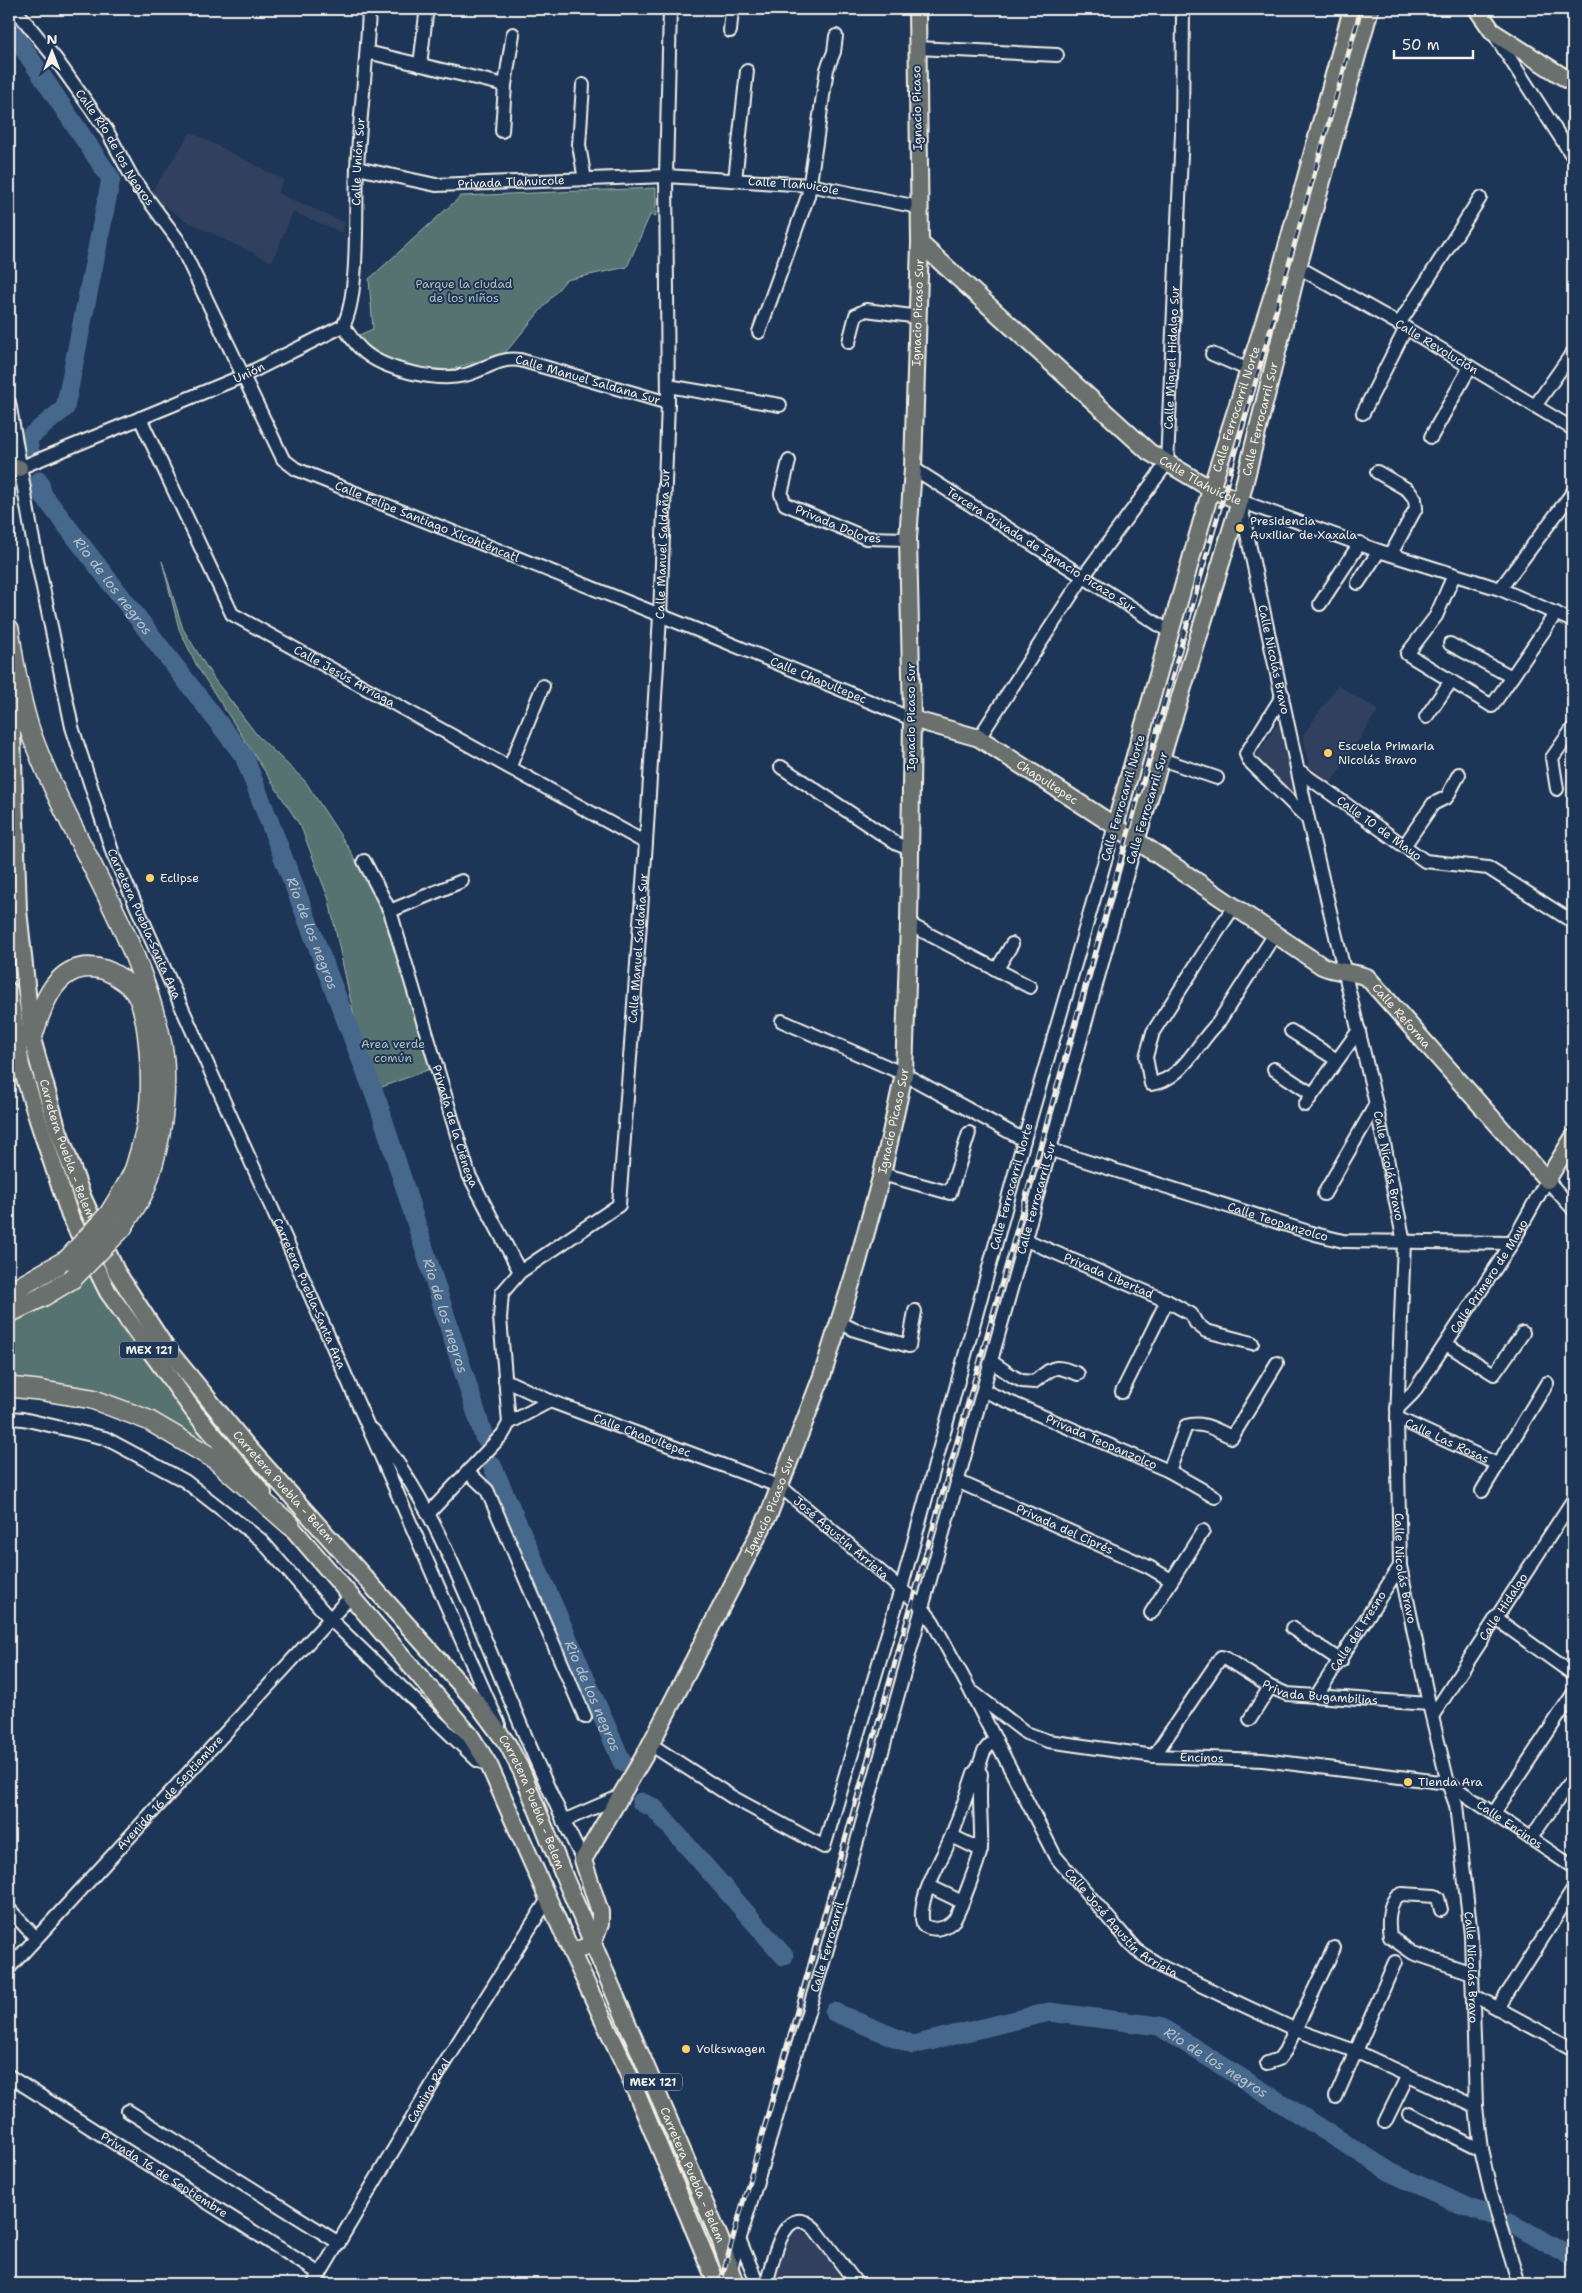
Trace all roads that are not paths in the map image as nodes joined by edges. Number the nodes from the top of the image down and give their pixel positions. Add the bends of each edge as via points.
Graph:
1 (15, 9) edge
2 (369, 9) edge
3 (670, 9) edge
4 (732, 9) edge
5 (917, 9) edge
6 (1182, 9) edge
7 (1352, 9) edge
8 (1370, 9) edge
9 (1477, 9) edge
10 (426, 15) dead end
11 (730, 31) dead end
12 (1492, 32) junction
13 (513, 34) dead end
14 (836, 36) dead end
15 (917, 48) junction
16 (367, 52) junction
17 (1057, 55) dead end
18 (420, 65) junction
19 (747, 71) dead end
20 (1573, 83) edge
21 (505, 85) junction
22 (583, 85) dead end
23 (502, 131) dead end
24 (1573, 157) edge
25 (357, 168) junction
26 (666, 176) junction
27 (585, 180) junction
28 (735, 180) junction
29 (810, 185) junction
30 (1480, 198) dead end
31 (918, 207) junction
32 (920, 243) junction
33 (1298, 267) junction
34 (919, 317) junction
35 (346, 320) junction
36 (1403, 326) junction
37 (759, 332) dead end
38 (849, 342) dead end
39 (1573, 352) edge
40 (1212, 354) dead end
41 (1470, 367) junction
42 (1249, 370) junction
43 (243, 376) junction
44 (668, 386) junction
45 (9, 402) edge
46 (668, 403) junction
47 (780, 405) dead end
48 (1535, 406) junction
49 (1363, 412) dead end
50 (140, 418) junction
51 (1573, 429) edge
52 (1431, 437) dead end
53 (789, 461) dead end
54 (1167, 463) junction
55 (14, 468) edge
56 (913, 468) junction
57 (1377, 472) dead end
58 (1211, 489) junction
59 (1573, 492) edge
60 (1240, 500) junction
61 (908, 539) junction
62 (1360, 543) junction
63 (1385, 552) junction
64 (1454, 575) junction
65 (1083, 577) junction
66 (1358, 583) dead end
67 (1500, 589) junction
68 (1320, 604) dead end
69 (1556, 613) junction
70 (660, 616) junction
71 (1573, 622) edge
72 (9, 629) edge
73 (1170, 632) junction
74 (9, 633) edge
75 (1450, 644) dead end
76 (1512, 677) junction
77 (1451, 681) junction
78 (543, 686) dead end
79 (1283, 695) junction
80 (1426, 717) dead end
81 (912, 719) junction
82 (1573, 728) edge
83 (979, 738) junction
84 (1161, 759) junction
85 (510, 766) junction
86 (781, 767) dead end
87 (1298, 770) junction
88 (1459, 774) dead end
89 (1217, 778) dead end
90 (1557, 789) dead end
91 (1308, 819) junction
92 (1115, 826) junction
93 (1136, 841) junction
94 (646, 843) junction
95 (1404, 846) junction
96 (910, 848) junction
97 (364, 861) dead end
98 (462, 881) dead end
99 (1234, 906) junction
100 (390, 910) junction
101 (1573, 922) edge
102 (909, 924) junction
103 (1276, 934) junction
104 (1012, 944) dead end
105 (997, 969) junction
106 (1345, 972) junction
107 (1030, 988) dead end
108 (9, 991) edge
109 (9, 1004) edge
110 (9, 1015) edge
111 (782, 1021) dead end
112 (1359, 1030) junction
113 (1291, 1031) dead end
114 (32, 1038) junction
115 (1337, 1060) junction
116 (1274, 1069) dead end
117 (904, 1074) junction
118 (1376, 1104) junction
119 (969, 1133) dead end
120 (1573, 1138) edge
121 (1024, 1140) junction
122 (1051, 1150) junction
123 (882, 1174) junction
124 (1547, 1180) junction
125 (1324, 1194) dead end
126 (1573, 1209) edge
127 (115, 1221) junction
128 (1026, 1240) junction
129 (1404, 1242) junction
130 (1512, 1243) junction
131 (520, 1272) junction
132 (9, 1293) edge
133 (1167, 1301) junction
134 (915, 1311) dead end
135 (9, 1313) edge
136 (838, 1322) junction
137 (1523, 1332) dead end
138 (1252, 1343) dead end
139 (1446, 1344) junction
140 (992, 1362) junction
141 (1278, 1362) dead end
142 (1078, 1374) dead end
143 (505, 1380) junction
144 (1547, 1383) dead end
145 (9, 1387) edge
146 (984, 1391) junction
147 (1122, 1392) dead end
148 (550, 1401) junction
149 (1397, 1413) junction
150 (9, 1418) edge
151 (363, 1418) junction
152 (509, 1423) junction
153 (1497, 1464) junction
154 (1170, 1471) junction
155 (468, 1472) junction
156 (957, 1481) junction
157 (781, 1487) junction
158 (1482, 1491) dead end
159 (1215, 1497) dead end
160 (1573, 1500) edge
161 (429, 1513) junction
162 (290, 1525) junction
163 (1204, 1531) dead end
164 (1400, 1566) junction
165 (1171, 1580) junction
166 (901, 1589) junction
167 (351, 1596) junction
168 (922, 1607) junction
169 (1151, 1614) dead end
170 (1495, 1618) junction
171 (330, 1619) junction
172 (1292, 1628) dead end
173 (1341, 1660) junction
174 (1573, 1674) edge
175 (1270, 1687) junction
176 (970, 1690) junction
177 (1573, 1694) edge
178 (1317, 1696) junction
179 (1431, 1709) junction
180 (585, 1717) dead end
181 (1250, 1719) dead end
182 (996, 1740) junction
183 (650, 1744) junction
184 (508, 1745) junction
185 (1154, 1756) junction
186 (489, 1765) junction
187 (1573, 1778) edge
188 (1448, 1783) junction
189 (621, 1796) junction
190 (973, 1796) junction
191 (1494, 1813) junction
192 (563, 1821) junction
193 (952, 1836) junction
194 (1531, 1838) junction
195 (981, 1850) junction
196 (583, 1860) junction
197 (1573, 1867) edge
198 (929, 1886) junction
199 (1573, 1890) edge
200 (548, 1899) junction
201 (962, 1902) junction
202 (9, 1909) edge
203 (1440, 1910) dead end
204 (36, 1938) junction
205 (593, 1943) junction
206 (1334, 1948) dead end
207 (572, 1953) junction
208 (1394, 1962) dead end
209 (9, 1968) edge
210 (1472, 1973) junction
211 (1473, 1995) junction
212 (1498, 2008) junction
213 (1296, 2030) junction
214 (1573, 2049) edge
215 (1355, 2051) junction
216 (1267, 2063) dead end
217 (9, 2076) edge
218 (1408, 2076) junction
219 (1336, 2096) dead end
220 (1476, 2107) junction
221 (128, 2111) dead end
222 (1408, 2114) dead end
223 (1385, 2122) dead end
224 (1481, 2150) junction
225 (740, 2240) junction
226 (339, 2243) junction
227 (317, 2279) edge
228 (730, 2280) edge
229 (717, 2284) edge
230 (758, 2284) edge
231 (766, 2284) edge
232 (857, 2284) edge
233 (1519, 2284) edge

1 - 43 street, Calle Río de los Negros via 107,131 133,179 178,240
2 - 16 street, Calle Unión Sur
3 - 26 street, Calle Manuel Saldaña Sur
4 - 11 street
5 - 15 main road, Ignacio Picaso
6 - 54 street, Calle Miguel Hidalgo Sur via 1182,133
7 - 42 main road, Calle Ferrocarril Norte via 1281,269
8 - 33 main road, Calle Ferrocarril Sur
9 - 12 main road
10 - 18 street
12 - 20 main road
12 - 24 street
13 - 21 street
14 - 29 street
15 - 17 street
15 - 31 main road, Ignacio Picaso
16 - 18 street
16 - 25 street, Calle Unión Sur
18 - 21 street
19 - 28 street
21 - 23 street
22 - 27 street via 579,145
25 - 27 street, Privada Tlahuicole via 436,185
25 - 35 street, Calle Unión Sur
26 - 27 street, Privada Tlahuicole
26 - 28 street, Calle Tlahuicole
26 - 44 street, Calle Manuel Saldaña Sur
28 - 29 street, Calle Tlahuicole
29 - 31 street, Calle Tlahuicole
29 - 37 street
30 - 36 street
31 - 32 main road, Ignacio Picaso Sur
32 - 34 main road, Ignacio Picaso Sur
32 - 54 main road, Calle Tlahuicole via 1149,452
33 - 36 street, Calle Revolución
33 - 60 main road, Calle Ferrocarril Sur
34 - 38 street via 866,310 856,315
34 - 56 main road, Ignacio Picaso Sur
35 - 43 street, Unión
35 - 46 street, Calle Manuel Saldana Sur via 363,351 393,368 438,376 464,375 507,359 520,360
36 - 41 street, Calle Revolución
36 - 49 street
39 - 48 street
40 - 42 street
41 - 48 street, Calle Revolución
41 - 52 street
42 - 58 main road, Calle Ferrocarril Norte
43 - 50 street, Unión
43 - 70 street, Calle Felipe Santiago Xicohténcatl via 284,459 296,470
44 - 46 street, Calle Manuel Saldaña Sur
44 - 47 street
45 - 55 street, Carretera Puebla-Santa Ana
46 - 70 street, Calle Manuel Saldaña Sur
48 - 51 street, Calle Revolución
50 - 55 street, Unión
50 - 85 street, Calle Jesús Arriaga via 232,614
53 - 61 street, Privada Dolores via 781,494 786,504 866,538
54 - 58 main road, Calle Tlahuicole
54 - 65 street
55 - 151 street, Carretera Puebla-Santa Ana via 72,727 113,854
56 - 61 main road, Ignacio Picaso Sur
56 - 65 street, Tercera Privada de Ignacio Picazo Sur
57 - 63 street via 1408,490 1415,499 1416,508
58 - 60 main road, Calle Tlahuicole
58 - 73 main road, Calle Ferrocarril Norte
59 - 67 street
60 - 62 street, Calle Tlahuicole
60 - 79 street, Calle Nicolás Bravo
60 - 84 main road, Calle Ferrocarril Sur
61 - 81 main road, Ignacio Picaso Sur
62 - 63 street, Calle Tlahuicole
62 - 68 street
63 - 64 street, Calle Tlahuicole
63 - 66 street
64 - 67 street, Calle Tlahuicole
64 - 77 street via 1436,616 1407,654
65 - 73 street, Tercera Privada de Ignacio Picazo Sur
65 - 83 street
67 - 69 street, Calle Tlahuicole
69 - 71 street, Calle Tlahuicole
69 - 76 street
70 - 81 street, Calle Chapultepec
70 - 94 street, Calle Manuel Saldaña Sur
72 - 127 highway via 18,684 32,735 142,974 164,1059 160,1144 144,1191
73 - 92 main road, Calle Ferrocarril Norte
74 - 114 main road, Carretera Puebla - Belem / MEX 121 via 18,910
75 - 76 street
76 - 77 street via 1492,706
77 - 80 street
78 - 85 street
79 - 87 street, Calle Nicolás Bravo
79 - 91 street via 1246,754 1249,761
81 - 83 main road, Calle Chapultepec
81 - 96 main road, Ignacio Picaso Sur
82 - 90 street via 1552,758
83 - 92 main road, Chapultepec
84 - 89 street
84 - 93 main road, Calle Ferrocarril Sur
85 - 94 street, Calle Jesús Arriaga
86 - 96 street via 897,844
87 - 91 street, Calle Nicolás Bravo
87 - 95 street, Calle 10 de Mayo
88 - 95 street via 1447,797 1432,804
91 - 106 street, Calle Nicolás Bravo
92 - 93 main road, Calle Reforma
92 - 121 street, Calle Ferrocarril Norte
93 - 99 main road, Calle Reforma
93 - 122 street, Calle Ferrocarril Sur
94 - 131 street, Calle Manuel Saldaña Sur via 619,1205
95 - 101 street, Calle 10 de Mayo via 1425,861 1488,868
96 - 102 main road, Ignacio Picaso Sur
97 - 100 street, Privada de la Ciénega
98 - 100 street
99 - 103 main road, Calle Reforma
99 - 103 street via 1153,1032 1146,1057 1151,1084 1169,1078 1183,1067 1205,1035 1218,1023
100 - 131 street, Privada de la Ciénega via 469,1175
102 - 105 street
102 - 117 main road, Ignacio Picaso Sur
103 - 106 main road, Calle Reforma via 1322,966
104 - 105 street
105 - 107 street
106 - 112 street, Calle Nicolás Bravo
106 - 124 main road, Calle Reforma via 1367,977
108 - 109 main road, Carretera Puebla - Belem / MEX 121
109 - 110 highway
109 - 162 main road, Carretera Puebla - Belem / MEX 121 via 21,1066 70,1216 108,1292 196,1414
111 - 117 street
112 - 115 street
112 - 118 street, Calle Nicolás Bravo
113 - 115 street
114 - 127 highway via 41,1007 49,993 76,969 95,968 112,972 129,985 138,998 145,1016 150,1050 149,1115
114 - 184 main road, Carretera Puebla - Belem / MEX 121 via 56,1124 82,1196 116,1271 164,1345 246,1445 477,1703
115 - 116 street via 1309,1100
117 - 121 street
117 - 123 main road, Ignacio Picaso Sur
118 - 125 street
118 - 129 street, Calle Nicolás Bravo
119 - 123 street via 950,1192
120 - 124 main road, Calle Primero de Mayo
121 - 166 street, Calle Ferrocarril Norte
122 - 128 street, Calle Ferrocarril Sur
122 - 129 street, Calle Teopanzolco via 1315,1234 1343,1241
123 - 136 main road, Ignacio Picaso Sur
124 - 126 street, Calle Reforma
124 - 130 street, Calle Primero de Mayo
127 - 132 highway, bridge via 68,1260
127 - 135 highway, bridge via 72,1279
128 - 133 street, Privada Libertad
128 - 140 street, Calle Ferrocarril Sur
129 - 130 street, Calle Teopanzolco
129 - 149 street, Calle Nicolás Bravo
130 - 139 street, Calle Primero de Mayo
131 - 143 street, Calle Manuel Saldaña Sur via 502,1293 500,1318
133 - 138 street, Privada Libertad via 1191,1314 1206,1331
133 - 147 street
134 - 136 street via 908,1346
136 - 157 main road, Ignacio Picaso Sur via 822,1376
137 - 139 street via 1494,1374
139 - 149 street, Calle Primero de Mayo
140 - 142 street via 1022,1381 1034,1382 1053,1367
140 - 146 street, Calle Ferrocarril Sur
141 - 154 street via 1232,1437 1203,1424 1186,1426
143 - 148 street, Calle Chapultepec
143 - 152 street, Calle Manuel Saldaña Sur
144 - 153 street
145 - 162 highway via 92,1399 148,1420 216,1460
146 - 154 street, Privada Teopanzolco
146 - 156 street, Calle Ferrocarril Sur
148 - 152 street
148 - 157 street, Calle Chapultepec
149 - 153 street, Calle Las Rosas
149 - 164 street, Calle Nicolás Bravo
150 - 171 street via 105,1438 186,1481 261,1540
151 - 161 street via 394,1455
151 - 184 street, Carretera Puebla-Santa Ana
152 - 155 street
153 - 158 street
154 - 159 street, Privada Teopanzolco
155 - 161 street
155 - 180 street via 487,1490
156 - 165 street, Privada del Ciprés via 1149,1567
156 - 168 street, Calle Ferrocarril Sur
157 - 166 street, José Agustín Arrieta
157 - 183 main road, Ignacio Picaso Sur
160 - 170 street, Calle Hidalgo
161 - 192 street
162 - 167 main road, Carretera Puebla - Belem / MEX 121
163 - 165 street
164 - 173 street, Calle del Fresno
164 - 179 street, Calle Nicolás Bravo
165 - 169 street
166 - 168 street, Calle José Agustín Arrieta
166 - 183 street via 824,1847 732,1797
167 - 171 street, Avenida 16 de Septiembre
167 - 186 main road, Carretera Puebla - Belem / MEX 121 via 470,1735
168 - 176 street, Calle José Agustín Arrieta
168 - 225 street, Calle Ferrocarril via 825,1956
170 - 174 street
170 - 179 street, Calle Hidalgo
171 - 186 street via 476,1760
171 - 204 street, Avenida 16 de Septiembre
172 - 173 street
173 - 178 street, Calle del Fresno
175 - 178 street, Privada Bugambilias via 1287,1694
175 - 181 street
175 - 185 street, Privada Bugambilias via 1225,1658 1218,1659
176 - 182 street, Calle José Agustín Arrieta
176 - 185 street, Encinos via 1026,1733
177 - 191 street
178 - 179 street, Privada Bugambilias
179 - 188 street, Calle Nicolás Bravo
182 - 190 street via 985,1746 974,1773
182 - 213 street, Calle José Agustín Arrieta via 1055,1856 1136,1950 1164,1968
183 - 189 main road, Ignacio Picaso Sur
184 - 205 main road, Carretera Puebla - Belem / MEX 121
185 - 188 street, Encinos via 1263,1760
186 - 200 main road, Carretera Puebla - Belem / MEX 121
187 - 194 street
188 - 191 street, Calle Encinos
188 - 210 street, Calle Nicolás Bravo via 1456,1805 1471,1935
189 - 192 street
189 - 196 main road, Ignacio Picaso Sur
190 - 193 street
190 - 195 street
191 - 194 street, Calle Encinos
192 - 196 street
193 - 195 street
193 - 198 street
194 - 197 street, Calle Encinos
195 - 201 street
196 - 205 main road via 600,1912 600,1924
198 - 201 street
198 - 201 street via 920,1914 923,1925 931,1930 944,1928 955,1920
199 - 212 street
200 - 207 main road, Carretera Puebla - Belem / MEX 121
200 - 226 street, Camino Real via 442,2068
202 - 204 street
203 - 210 street via 1435,1896 1397,1895 1392,1902 1388,1928 1390,1937 1412,1953
204 - 209 street, Avenida 16 de Septiembre
205 - 207 main road
205 - 228 main road, Carretera Puebla - Belem / MEX 121 via 714,2224
206 - 213 street
207 - 229 main road, Carretera Puebla - Belem / MEX 121 via 626,2068
208 - 215 street
210 - 211 street, Calle Nicolás Bravo
211 - 212 street
211 - 220 street, Calle Nicolás Bravo
212 - 214 street
213 - 215 street, Calle José Agustín Arrieta
213 - 216 street via 1279,2059
215 - 218 street, Calle José Agustín Arrieta
215 - 219 street
217 - 227 street, Privada 16 de Septiembre
218 - 220 street, Calle José Agustín Arrieta
218 - 223 street
220 - 224 street, Calle Nicolás Bravo
221 - 226 street
222 - 224 street
224 - 233 street, Calle Nicolás Bravo via 1490,2193
225 - 228 street, Calle Ferrocarril
225 - 230 street
226 - 227 street, Camino Real
231 - 232 street via 783,2232 789,2223 797,2220 807,2221 815,2229

